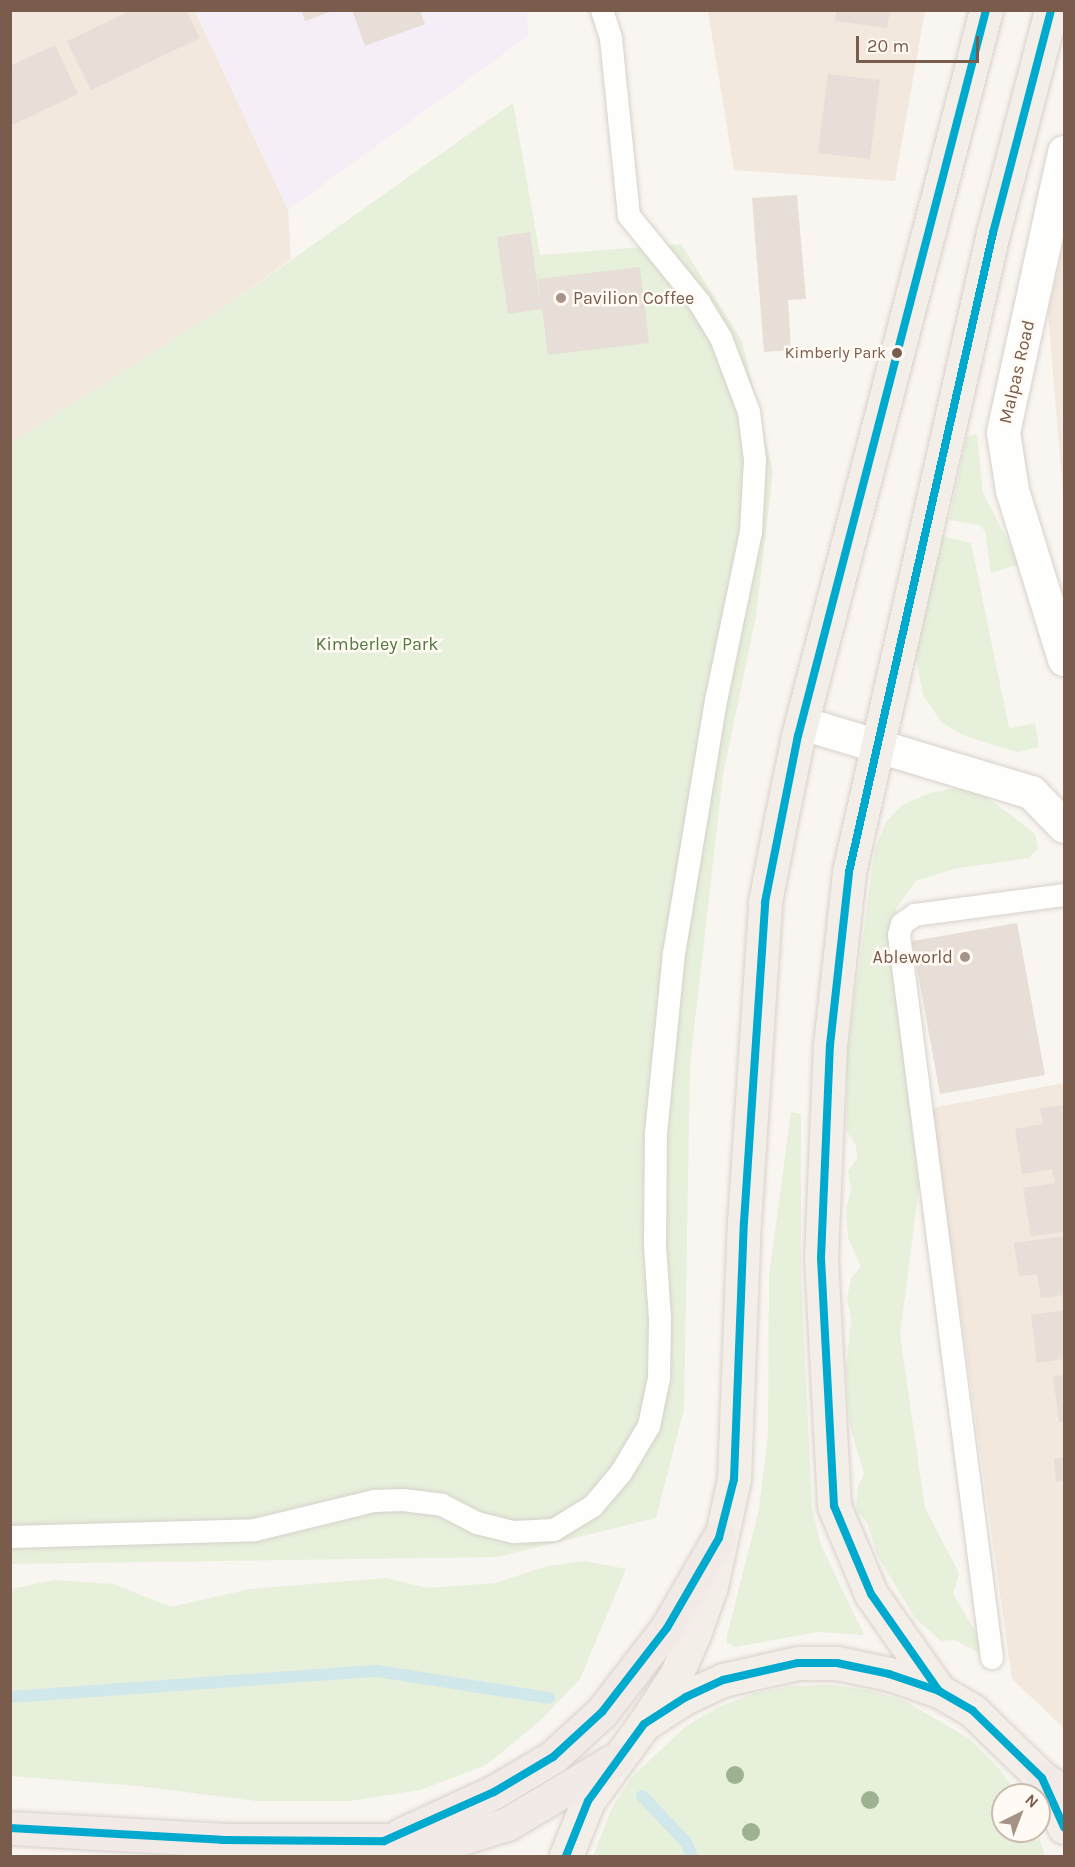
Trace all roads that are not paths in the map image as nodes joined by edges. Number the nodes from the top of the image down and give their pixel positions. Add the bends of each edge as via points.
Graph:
1 (602, 10) edge
2 (986, 10) edge
3 (1051, 10) edge
4 (1065, 152) edge
5 (1065, 659) edge
6 (802, 723) junction
7 (877, 745) junction
8 (1065, 826) edge
9 (1065, 895) edge
10 (10, 1537) edge
11 (719, 1538) junction
12 (992, 1658) dead end
13 (939, 1691) junction
14 (644, 1724) junction
15 (616, 1759) junction
16 (1053, 1785) edge
17 (1065, 1827) edge
18 (10, 1828) edge
19 (384, 1841) junction
20 (566, 1857) edge

1 - 10 lane via 611,38 629,216 699,302 721,338 750,412 754,460 751,532 716,701 674,954 656,1133 655,1245 660,1318 658,1378 649,1426 621,1473 593,1506 554,1530 514,1532 477,1523 442,1505 403,1500 374,1501 255,1530
2 - 6 main road
3 - 7 main road via 993,233
4 - 5 street, Malpas Road via 1003,432 1012,490
6 - 7 street
6 - 11 main road via 765,902 744,1222 734,1479
7 - 8 street via 1031,792
7 - 13 main road via 849,872 830,1045 821,1258 827,1420 834,1506 871,1594
9 - 12 lane via 915,915 902,924 899,935
11 - 14 main road via 711,1586 694,1634 676,1675
11 - 19 highway via 667,1628 602,1712 553,1757 494,1792
13 - 14 main road via 889,1674 837,1663 798,1663 723,1680 686,1696
13 - 16 main road via 973,1711
14 - 15 main road
15 - 19 highway via 507,1824 454,1840
15 - 20 main road via 588,1801
16 - 17 main road
18 - 19 highway via 222,1840

